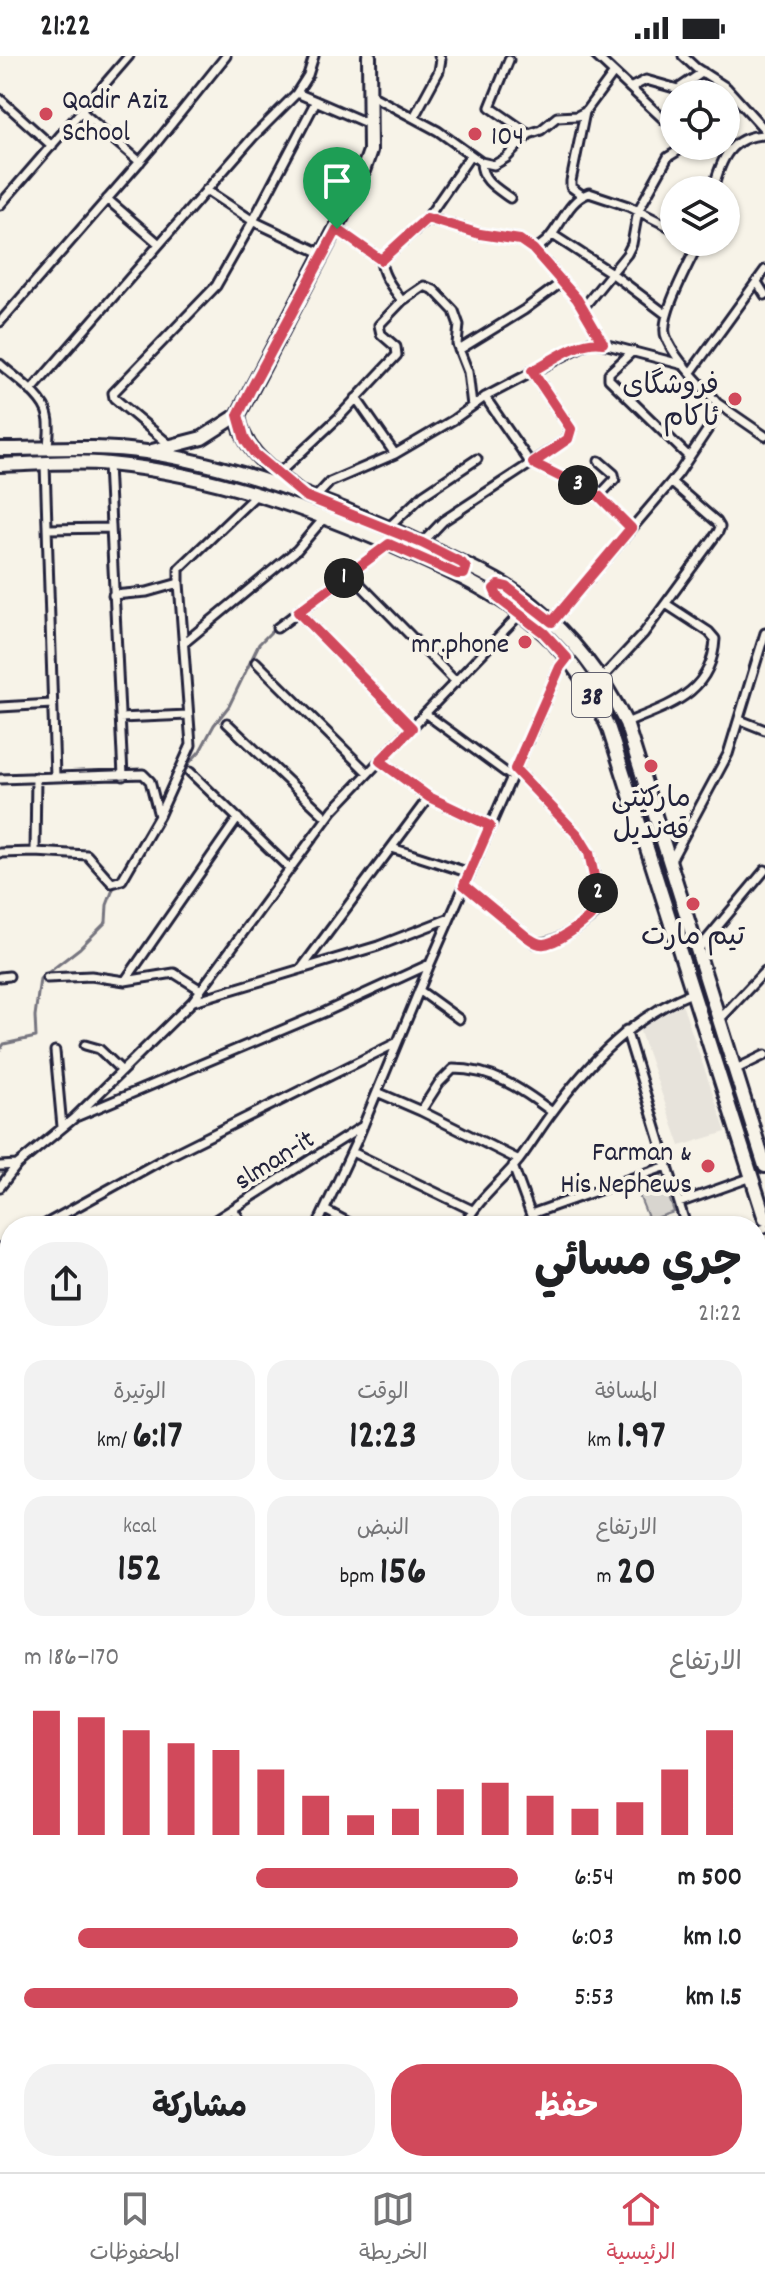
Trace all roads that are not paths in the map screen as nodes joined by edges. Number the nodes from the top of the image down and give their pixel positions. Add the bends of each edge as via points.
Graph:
1 (129, 56) edge
2 (226, 56) edge
3 (314, 56) edge
4 (369, 56) edge
5 (439, 56) edge
6 (596, 56) edge
7 (683, 56) edge
8 (509, 60) dead end
9 (703, 72) junction
10 (613, 74) junction
11 (630, 88) junction
12 (297, 93) junction
13 (371, 95) junction
14 (0, 99) edge
15 (316, 101) junction
16 (82, 112) junction
17 (585, 112) junction
18 (660, 116) edge
19 (414, 117) junction
20 (371, 125) junction
21 (765, 132) edge
22 (529, 134) junction
23 (740, 140) edge
24 (52, 146) junction
25 (470, 156) junction
26 (666, 160) edge
27 (140, 162) junction
28 (481, 162) junction
29 (206, 190) junction
30 (582, 195) junction
31 (510, 198) dead end
32 (107, 199) junction
33 (0, 205) edge
34 (638, 211) junction
35 (427, 218) junction
36 (253, 221) junction
37 (660, 222) edge
38 (337, 229) junction
39 (553, 235) junction
40 (158, 243) junction
41 (533, 249) junction
42 (323, 254) junction
43 (693, 256) edge
44 (381, 260) junction
45 (765, 270) edge
46 (610, 272) junction
47 (562, 282) junction
48 (757, 282) junction
49 (765, 295) edge
50 (402, 301) junction
51 (583, 308) junction
52 (667, 315) junction
53 (0, 322) edge
54 (603, 343) junction
55 (459, 350) junction
56 (633, 351) junction
57 (0, 364) edge
58 (684, 365) junction
59 (532, 371) junction
60 (691, 372) junction
61 (31, 391) junction
62 (485, 397) junction
63 (356, 398) junction
64 (717, 403) junction
65 (472, 406) junction
66 (238, 415) junction
67 (765, 436) edge
68 (172, 447) junction
69 (0, 449) edge
70 (48, 449) junction
71 (146, 452) junction
72 (395, 454) junction
73 (689, 457) junction
74 (477, 459) dead end
75 (599, 461) dead end
76 (533, 463) junction
77 (45, 464) junction
78 (108, 464) junction
79 (0, 465) edge
80 (278, 474) junction
81 (671, 482) junction
82 (257, 493) junction
83 (599, 496) junction
84 (309, 498) junction
85 (325, 517) junction
86 (111, 528) junction
87 (388, 528) junction
88 (631, 528) junction
89 (47, 529) junction
90 (422, 543) junction
91 (389, 544) junction
92 (460, 569) junction
93 (350, 574) junction
94 (179, 583) junction
95 (507, 587) junction
96 (113, 595) junction
97 (498, 598) junction
98 (666, 604) junction
99 (298, 612) junction
100 (520, 614) junction
101 (552, 622) junction
102 (277, 628) dead end
103 (765, 633) edge
104 (184, 643) junction
105 (567, 658) junction
106 (256, 662) dead end
107 (601, 679) junction
108 (456, 682) junction
109 (52, 704) junction
110 (0, 707) edge
111 (426, 714) junction
112 (188, 715) junction
113 (120, 718) junction
114 (740, 720) junction
115 (227, 723) dead end
116 (626, 723) junction
117 (412, 728) junction
118 (765, 730) edge
119 (380, 761) junction
120 (190, 772) dead end
121 (368, 773) junction
122 (513, 773) junction
123 (55, 776) junction
124 (123, 776) junction
125 (36, 777) junction
126 (0, 779) edge
127 (429, 797) junction
128 (159, 816) junction
129 (238, 818) junction
130 (327, 818) junction
131 (490, 826) junction
132 (392, 848) junction
133 (35, 852) junction
134 (0, 853) edge
135 (670, 862) junction
136 (289, 868) junction
137 (765, 870) edge
138 (470, 873) junction
139 (464, 885) junction
140 (450, 918) junction
141 (698, 950) junction
142 (430, 964) junction
143 (301, 970) junction
144 (765, 971) edge
145 (9, 976) dead end
146 (0, 977) edge
147 (47, 978) dead end
148 (125, 981) junction
149 (201, 990) junction
150 (419, 990) junction
151 (694, 992) junction
152 (192, 1002) junction
153 (459, 1019) dead end
154 (720, 1019) junction
155 (626, 1030) junction
156 (396, 1043) junction
157 (85, 1045) dead end
158 (55, 1051) dead end
159 (765, 1055) edge
160 (736, 1069) junction
161 (121, 1070) junction
162 (377, 1092) junction
163 (421, 1111) junction
164 (552, 1112) junction
165 (73, 1119) junction
166 (363, 1126) junction
167 (62, 1127) junction
168 (352, 1152) junction
169 (516, 1163) junction
170 (17, 1165) junction
171 (0, 1166) edge
172 (667, 1166) junction
173 (765, 1166) edge
174 (752, 1177) junction
175 (0, 1187) edge
176 (762, 1200) edge
177 (679, 1203) junction
178 (233, 1209) junction
179 (325, 1210) junction
180 (472, 1210) junction
181 (531, 1214) joint
182 (60, 1216) edge
183 (222, 1216) edge
184 (237, 1216) edge
185 (322, 1216) edge
186 (336, 1216) edge
187 (469, 1216) edge
188 (683, 1216) edge

1 - 16 street
2 - 27 street
3 - 12 street
4 - 13 main road, 38
5 - 19 street via 439,71
6 - 10 street
7 - 9 street
8 - 22 street via 490,107
9 - 11 street via 678,89 646,80
9 - 21 street via 727,88
10 - 11 street
10 - 17 street
11 - 18 street
12 - 15 street
12 - 29 street
13 - 19 street
13 - 20 main road, 38
14 - 24 street
15 - 20 street
15 - 36 street
16 - 24 street
16 - 27 street
17 - 22 street via 557,117
17 - 30 street via 571,181
19 - 25 street
20 - 38 main road, 38 via 370,151
21 - 23 street
22 - 28 street via 494,165
24 - 33 street
25 - 28 street
25 - 35 street
26 - 34 street
27 - 32 street
28 - 31 street via 486,179
29 - 36 street
29 - 40 street
30 - 34 street via 597,195
30 - 39 street
32 - 40 street
32 - 53 street
34 - 37 street
34 - 46 street via 632,244
35 - 41 street via 520,240
35 - 44 street
36 - 42 street
36 - 68 street via 216,286 113,393
38 - 42 main road, 38
38 - 44 street
39 - 41 street
39 - 46 street
40 - 61 street
41 - 47 street
42 - 66 main road, 38
43 - 52 street
44 - 50 street
45 - 48 street
46 - 51 street
46 - 52 street
47 - 51 street
47 - 55 street
48 - 49 street
48 - 60 street
50 - 55 street via 424,286 434,290 454,311
50 - 63 street via 379,325 397,355
51 - 54 street
52 - 58 street via 666,338
54 - 56 street
54 - 59 street via 592,341
55 - 65 street
56 - 58 street
56 - 73 street via 609,379
57 - 61 street
58 - 60 street
59 - 62 street
59 - 76 street via 571,429 568,439
60 - 64 street
61 - 70 street via 49,419
62 - 65 street
62 - 76 street
63 - 72 street
63 - 80 street
64 - 67 street
64 - 73 street via 712,423
65 - 72 street
66 - 68 main road, 38 via 202,438
66 - 80 main road, 38 via 249,447
68 - 71 main road, 38
69 - 70 main road, 38
70 - 71 main road, 38
71 - 84 main road, 38 via 234,472
72 - 84 street via 330,482
73 - 81 street
74 - 87 street via 423,495
75 - 83 street via 615,479
76 - 83 street
76 - 90 street via 443,521
77 - 78 main road, 38
77 - 79 main road, 38
77 - 89 street
78 - 82 main road, 38 via 176,473
78 - 86 street
80 - 84 main road, 38
81 - 88 street
81 - 98 street via 720,527
82 - 85 main road, 38
82 - 94 street via 179,569
83 - 88 street
84 - 87 main road, 38
85 - 91 main road, 38
85 - 104 street via 297,550
86 - 89 street
86 - 96 street
87 - 90 main road, 38
88 - 101 street
89 - 109 street
90 - 92 main road, 38
91 - 92 main road, 38
91 - 93 street
92 - 95 main road, 38
92 - 97 main road, 38
93 - 99 street
93 - 108 street
94 - 96 street
94 - 104 street
95 - 97 main road via 495,587
95 - 101 main road, 38
96 - 113 street
97 - 100 main road, 38
98 - 107 street
98 - 116 street via 715,639 712,659 699,684 682,699
99 - 102 street
99 - 117 street
100 - 105 main road, 38
100 - 108 street
101 - 107 main road, 38
103 - 114 street
104 - 112 street
105 - 122 street
105 - 151 main road, 38 via 612,736
106 - 121 street
107 - 116 main road, 38
108 - 111 street
109 - 110 street
109 - 123 street
111 - 117 street
111 - 122 street
112 - 113 street
112 - 128 street via 191,745
113 - 124 street
114 - 118 street
114 - 135 street via 728,754
115 - 130 street
116 - 135 main road, 38
117 - 119 street
119 - 121 street
119 - 127 street
120 - 129 street
121 - 130 street
122 - 131 street
122 - 139 street via 578,835 589,853 599,896 597,912 554,941 535,943
123 - 124 street
123 - 125 street
124 - 128 street via 143,774 150,781
125 - 126 street
125 - 133 street
127 - 131 street
127 - 132 street
128 - 133 street via 122,880 112,883 87,855
129 - 136 street
129 - 148 street
130 - 136 street
131 - 138 street
132 - 138 street
132 - 143 street
133 - 134 street
135 - 141 main road, 38
136 - 149 street
137 - 141 street
138 - 139 street
139 - 140 street
140 - 142 street
140 - 143 street
141 - 154 main road, 38
142 - 150 street
142 - 165 street
143 - 152 street
144 - 154 street
145 - 146 street
147 - 148 street
148 - 149 street via 174,973
149 - 152 street
150 - 153 street
150 - 156 street
151 - 155 street via 656,1008
151 - 174 main road, 38
152 - 161 street
154 - 160 main road, 38
155 - 164 street
155 - 172 street
156 - 162 street
156 - 182 street
157 - 161 street via 99,1049
158 - 167 street
159 - 160 street
160 - 173 main road, 38
161 - 165 street
162 - 163 street
162 - 166 street
163 - 164 street via 453,1069 470,1069 523,1090
163 - 169 street
164 - 169 street
165 - 167 street
166 - 168 street
166 - 178 street, slman-it
167 - 170 street
168 - 179 street
168 - 180 street
169 - 180 street
169 - 181 street
170 - 171 street
170 - 175 street
172 - 177 street
172 - 181 street
174 - 176 main road, 38
174 - 177 street
177 - 188 street
178 - 183 street, slman-it
178 - 184 street
179 - 185 street
179 - 186 street
180 - 187 street

